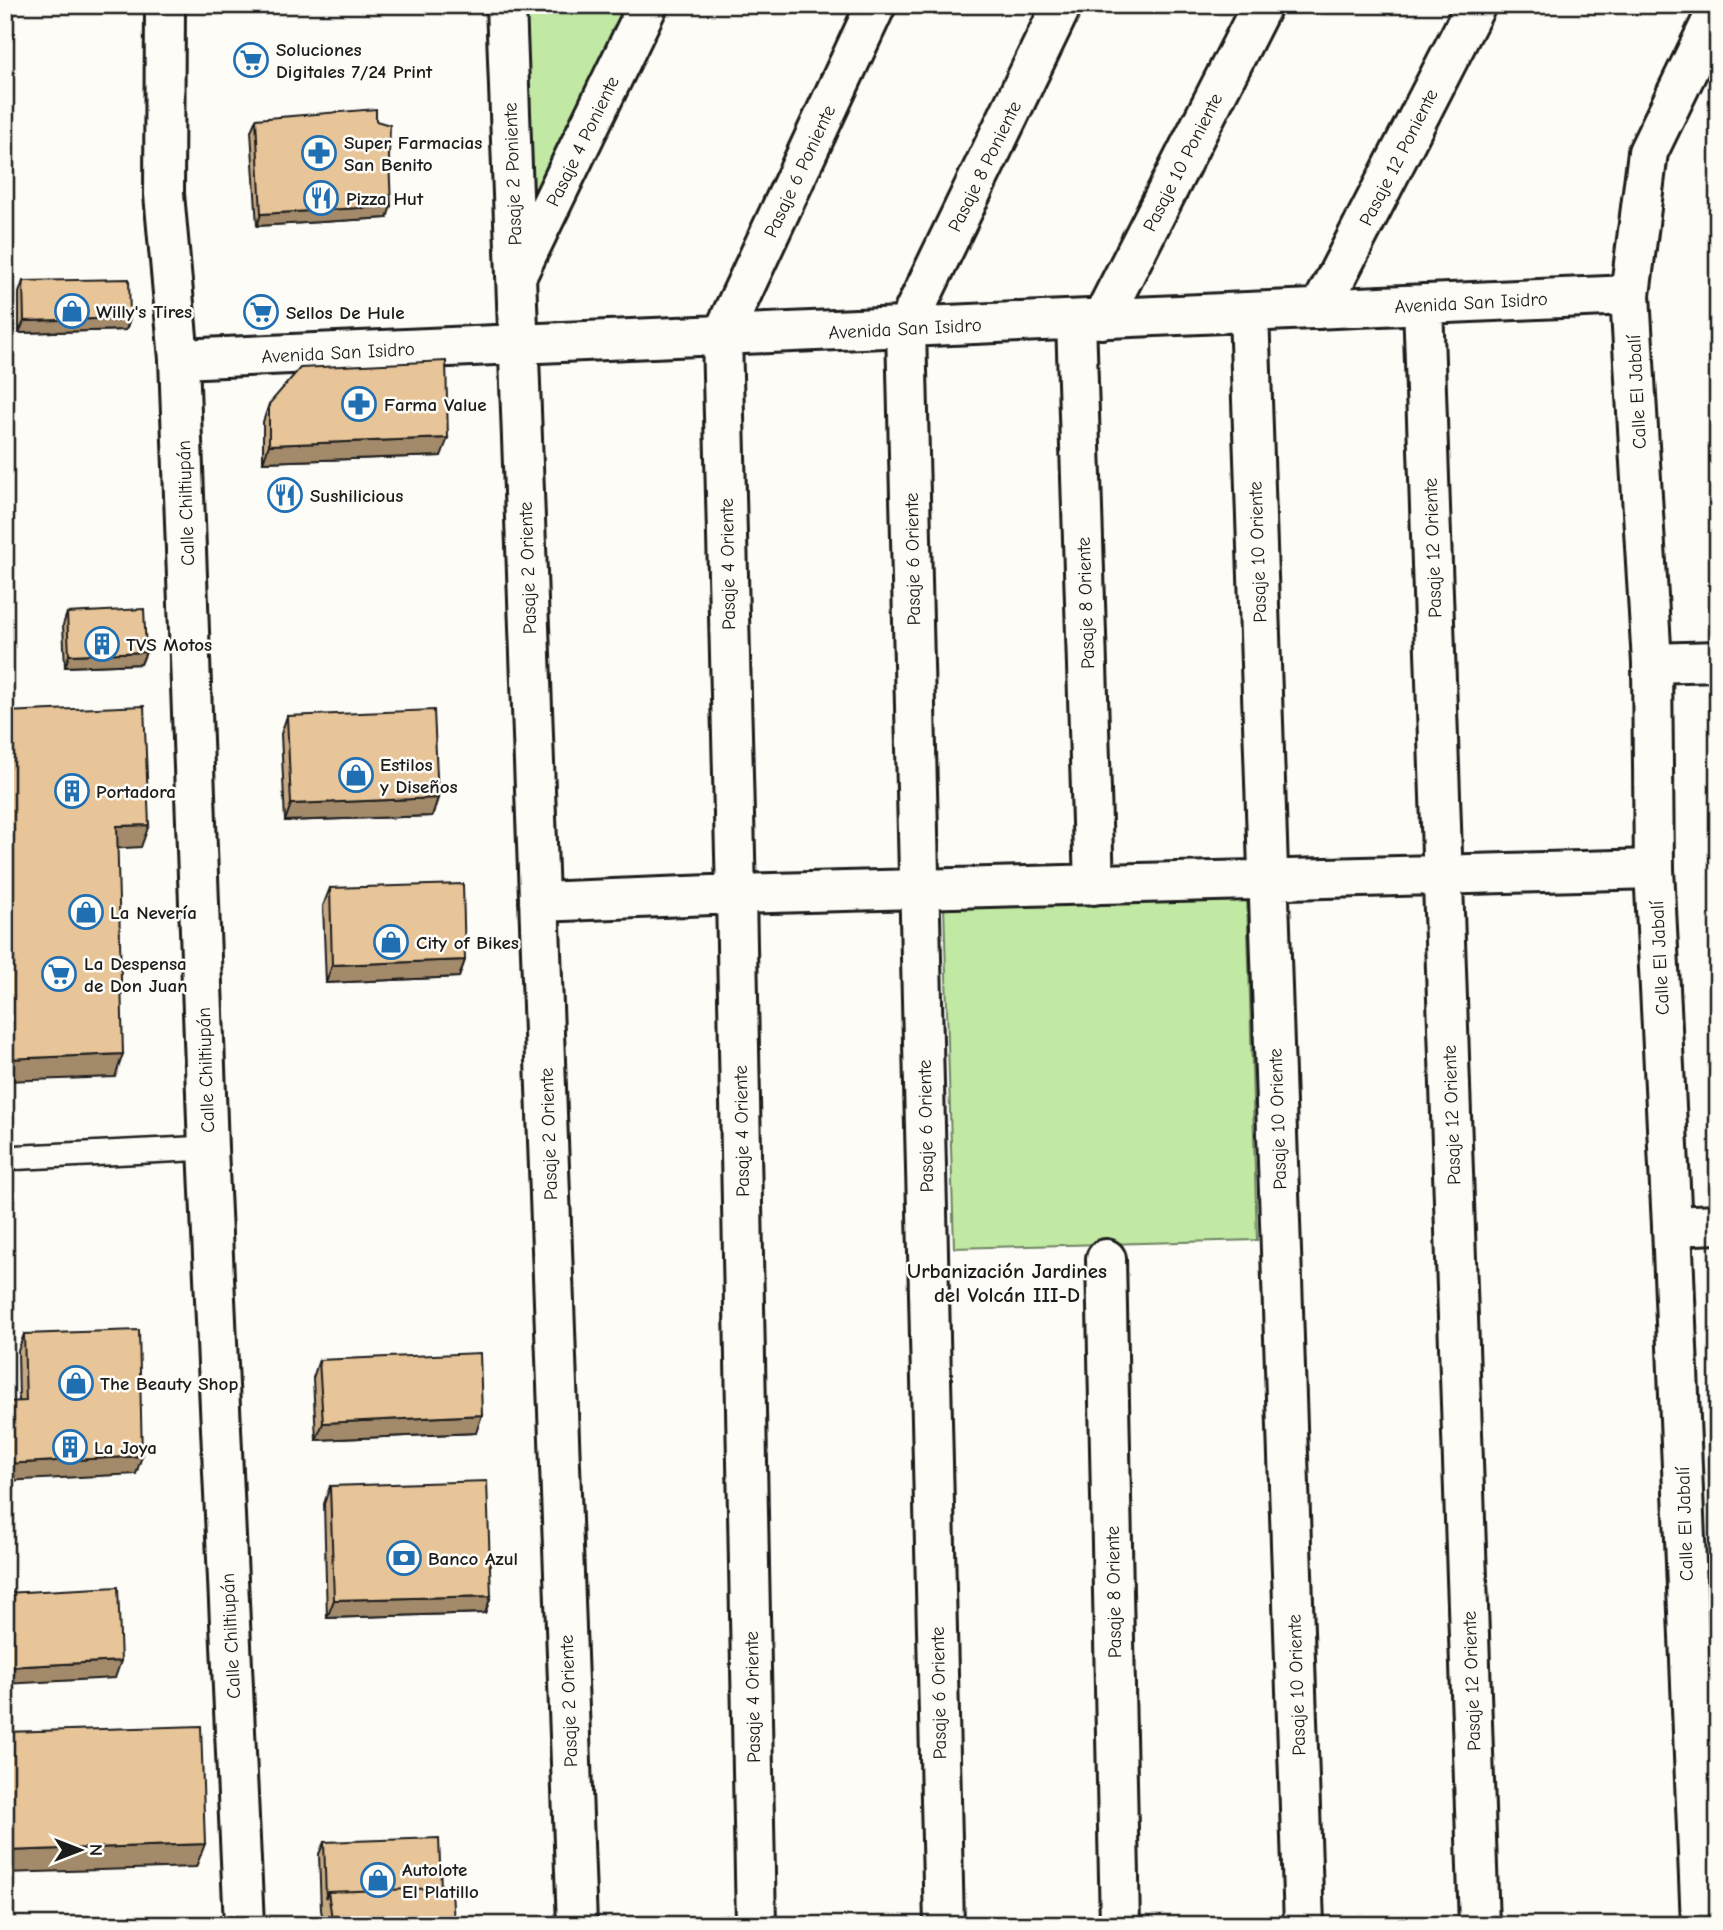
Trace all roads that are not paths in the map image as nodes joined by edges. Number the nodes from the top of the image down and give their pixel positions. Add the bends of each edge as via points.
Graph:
1 (165, 5) edge
2 (506, 5) edge
3 (648, 5) edge
4 (876, 5) edge
5 (1062, 5) edge
6 (1262, 5) edge
7 (1476, 5) edge
8 (1718, 8) edge
9 (516, 276) junction
10 (1630, 295) junction
11 (1423, 304) junction
12 (1320, 309) junction
13 (1249, 312) junction
14 (1089, 320) junction
15 (906, 328) junction
16 (722, 336) junction
17 (519, 344) junction
18 (179, 359) junction
19 (1718, 661) edge
20 (1651, 663) junction
21 (1654, 869) junction
22 (1443, 874) junction
23 (1269, 881) junction
24 (1094, 885) junction
25 (919, 889) junction
26 (736, 894) junction
27 (539, 902) junction
28 (208, 1148) junction
29 (5, 1158) edge
30 (1718, 1224) edge
31 (1672, 1226) junction
32 (1106, 1259) dead end
33 (244, 1925) edge
34 (577, 1925) edge
35 (756, 1925) edge
36 (944, 1925) edge
37 (1120, 1925) edge
38 (1304, 1925) edge
39 (1479, 1925) edge
40 (1701, 1925) edge

1 - 18 street, Calle Chiltiupán via 164,194
2 - 9 street, Pasaje 2 Poniente
3 - 9 street, Pasaje 4 Poniente
4 - 16 street, Pasaje 6 Poniente
5 - 15 street, Pasaje 8 Poniente
6 - 14 street, Pasaje 10 Poniente
7 - 12 street, Pasaje 12 Poniente
8 - 10 street, Calle El Jabalí via 1648,152
9 - 17 street, Pasaje 2 Poniente
10 - 11 street, Avenida San Isidro
10 - 20 street, Calle El Jabalí
11 - 12 street, Avenida San Isidro
11 - 22 street, Pasaje 12 Oriente
12 - 13 street, Avenida San Isidro
13 - 14 street, Avenida San Isidro
13 - 23 street, Pasaje 10 Oriente
14 - 15 street, Avenida San Isidro
14 - 24 street, Pasaje 8 Oriente
15 - 16 street, Avenida San Isidro
15 - 25 street, Pasaje 6 Oriente
16 - 17 street, Avenida San Isidro
16 - 26 street, Pasaje 4 Oriente
17 - 18 street, Avenida San Isidro
17 - 27 street, Pasaje 2 Oriente
18 - 28 street, Calle Chiltiupán
19 - 20 street
20 - 21 street, Calle El Jabalí
21 - 22 street
21 - 31 street, Calle El Jabalí
22 - 23 street
22 - 39 street, Pasaje 12 Oriente
23 - 24 street
23 - 38 street, Pasaje 10 Oriente
24 - 25 street
25 - 26 street
25 - 36 street, Pasaje 6 Oriente
26 - 27 street
26 - 35 street, Pasaje 4 Oriente
27 - 34 street, Pasaje 2 Oriente
28 - 29 lane
28 - 33 street, Calle Chiltiupán
30 - 31 street
31 - 40 street, Calle El Jabalí
32 - 37 street, Pasaje 8 Oriente

